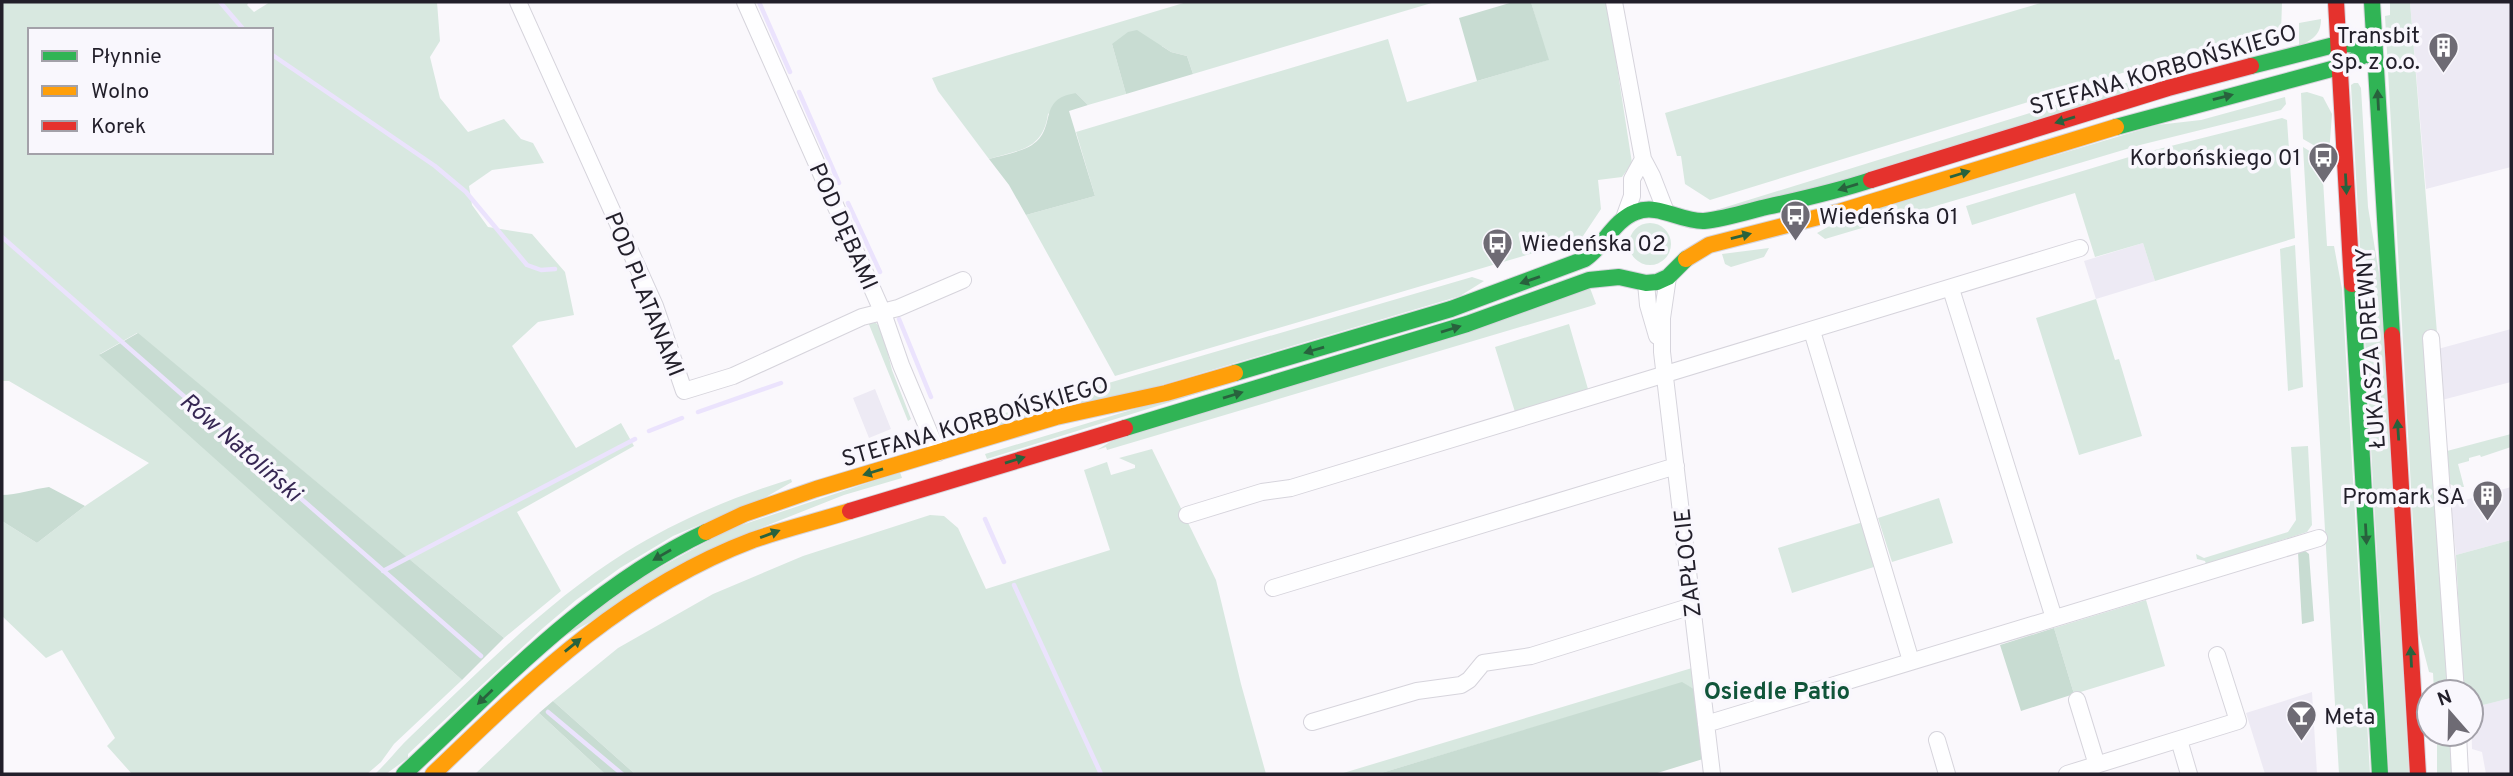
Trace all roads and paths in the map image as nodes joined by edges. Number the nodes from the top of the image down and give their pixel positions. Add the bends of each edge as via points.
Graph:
1 (518, 2) edge
2 (745, 2) edge
3 (1614, 2) edge
4 (2336, 2) edge
5 (2372, 2) edge
6 (2338, 44) junction
7 (2374, 45) junction
8 (2339, 67) junction
9 (1643, 159) junction
10 (1666, 212) junction
11 (1621, 222) junction
12 (2080, 248) dead end
13 (1681, 265) junction
14 (1668, 277) junction
15 (963, 280) dead end
16 (1639, 280) junction
17 (1951, 289) junction
18 (883, 313) junction
19 (1812, 331) junction
20 (2431, 338) dead end
21 (1662, 352) junction
22 (1665, 376) junction
23 (938, 453) junction
24 (1676, 466) junction
25 (950, 480) junction
26 (1187, 515) dead end
27 (2319, 538) dead end
28 (1273, 588) dead end
29 (1692, 607) junction
30 (2054, 618) junction
31 (2217, 655) dead end
32 (1912, 661) junction
33 (2455, 678) edge
34 (2077, 700) dead end
35 (1312, 722) dead end
36 (1706, 724) junction
37 (1937, 740) dead end
38 (2179, 740) junction
39 (2459, 748) edge
40 (2097, 765) junction
41 (404, 774) edge
42 (433, 774) edge
43 (1712, 774) edge
44 (1947, 774) edge
45 (2067, 774) edge
46 (2189, 774) edge
47 (2379, 774) edge
48 (2418, 774) edge
49 (2460, 774) edge

1 - 18 street, POD PLATANAMI via 655,306 684,391 733,376 862,317
2 - 18 street, POD DĘBAMI
3 - 9 street
4 - 6 street, ŁUKASZA DREWNY
5 - 7 street, ŁUKASZA DREWNY
6 - 7 street, STEFANA KORBOŃSKIEGO
6 - 8 street, ŁUKASZA DREWNY
6 -> 10 street, STEFANA KORBOŃSKIEGO via 2168,88 1834,192 1704,222
7 - 8 street, STEFANA KORBOŃSKIEGO
48 -> 7 street, ŁUKASZA DREWNY
13 -> 8 street, STEFANA KORBOŃSKIEGO via 1701,248 1716,243 1842,211 2157,114
8 -> 47 street, ŁUKASZA DREWNY
9 - 10 street
9 - 11 street via 1632,179 1632,196
10 - 11 street, STEFANA KORBOŃSKIEGO via 1641,209
10 - 13 street via 1685,235
11 - 16 street via 1613,237 1614,255
11 -> 23 street, STEFANA KORBOŃSKIEGO via 1586,259 1451,309 1166,393 1056,417
12 - 17 street
13 - 14 street, STEFANA KORBOŃSKIEGO
14 - 16 street, STEFANA KORBOŃSKIEGO
14 - 21 street, ZAPŁOCIE
15 - 18 street
16 - 21 street, ZAPŁOCIE
25 -> 16 street, STEFANA KORBOŃSKIEGO via 1467,324 1589,280
17 - 19 street
17 - 30 street
18 - 23 street, POD DĘBAMI
19 - 22 street
19 - 32 street
20 - 33 street
21 - 22 street, ZAPŁOCIE
22 - 24 street, ZAPŁOCIE
22 - 26 street
23 - 25 street
23 -> 41 street, STEFANA KORBOŃSKIEGO via 744,514 679,545 560,628
24 - 28 street
24 - 29 street, ZAPŁOCIE
42 -> 25 street, STEFANA KORBOŃSKIEGO via 545,668 661,584 764,537
27 - 30 street
29 - 35 street via 1531,656 1483,663 1461,685 1409,693
29 - 36 street, ZAPŁOCIE
30 - 32 street
31 - 38 street via 2238,722
32 - 36 street
34 - 40 street
36 - 43 street, ZAPŁOCIE
37 - 44 street
38 - 40 street
38 - 46 street
39 - 49 street
40 - 45 street

